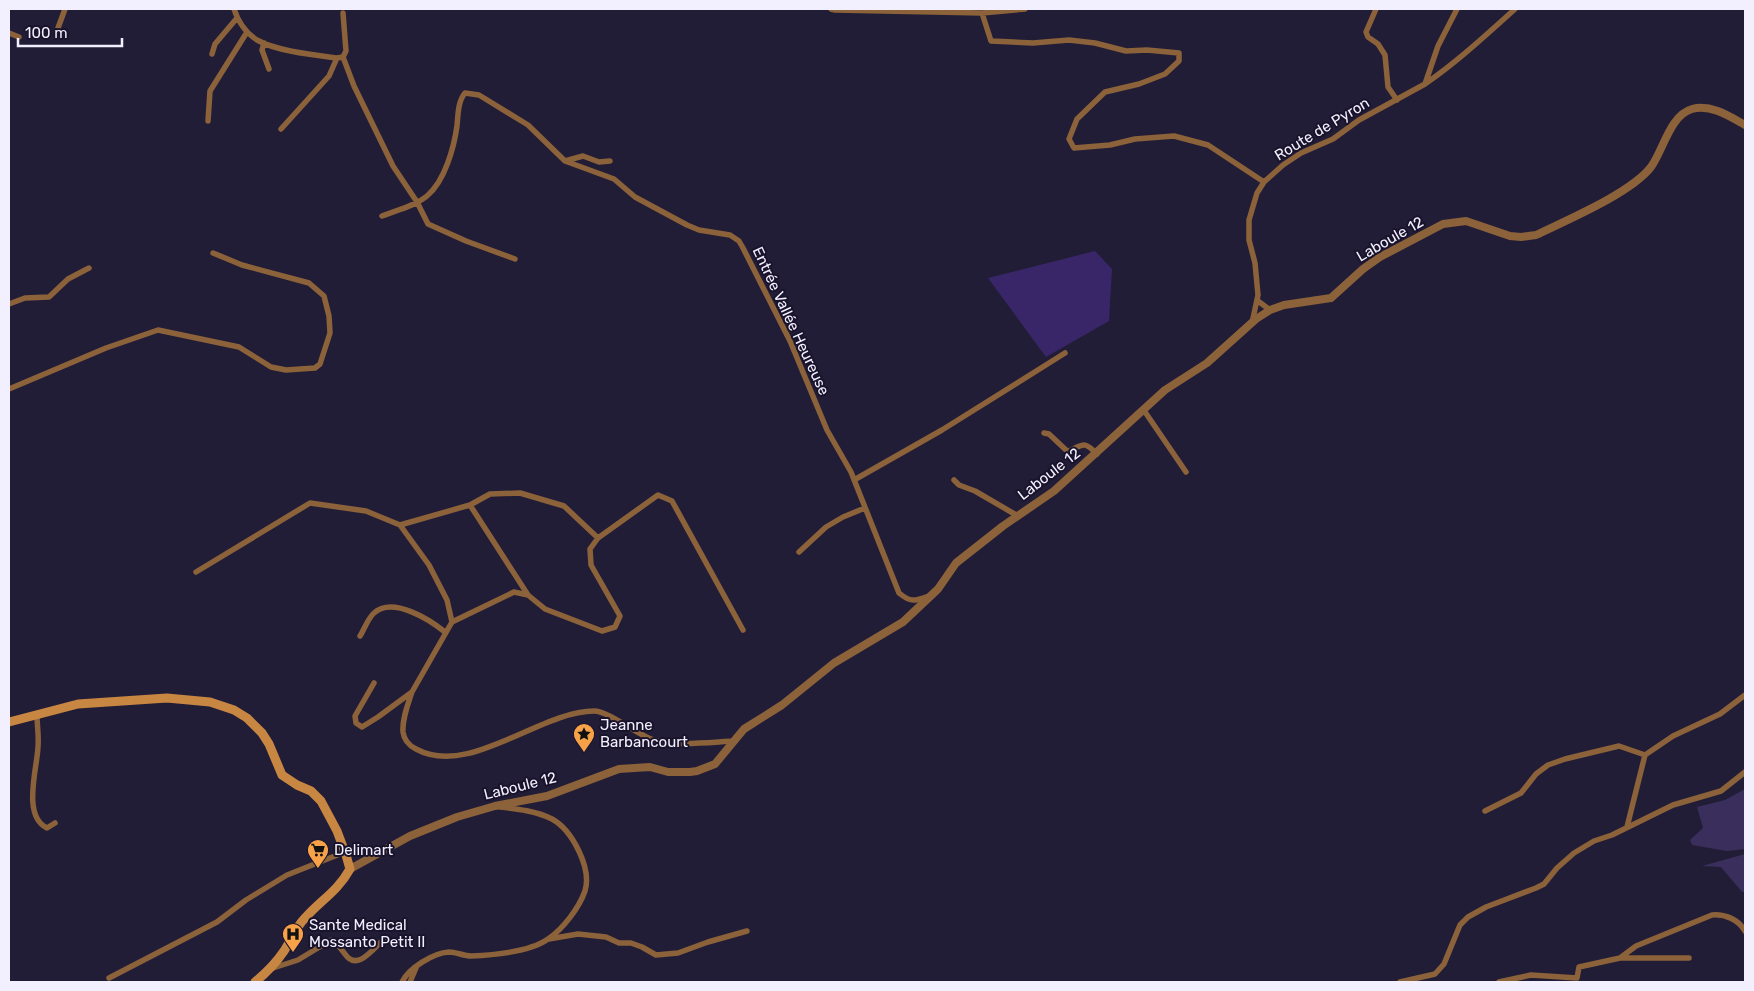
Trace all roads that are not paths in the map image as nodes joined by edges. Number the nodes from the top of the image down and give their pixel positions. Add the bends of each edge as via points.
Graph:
1 (65, 9) edge
2 (234, 9) edge
3 (831, 9) edge
4 (1025, 9) edge
5 (1376, 9) edge
6 (1457, 9) edge
7 (1515, 9) edge
8 (343, 13) dead end
9 (982, 13) junction
10 (237, 18) junction
11 (58, 28) dead end
12 (248, 32) junction
13 (9, 33) edge
14 (19, 37) dead end
15 (264, 43) junction
16 (212, 54) dead end
17 (340, 58) junction
18 (269, 69) dead end
19 (1425, 84) junction
20 (1397, 100) junction
21 (208, 121) dead end
22 (1745, 125) edge
23 (281, 129) dead end
24 (565, 161) junction
25 (610, 161) dead end
26 (1264, 182) junction
27 (417, 202) junction
28 (382, 216) dead end
29 (213, 253) dead end
30 (515, 259) dead end
31 (89, 268) dead end
32 (1258, 301) junction
33 (9, 304) edge
34 (1270, 310) junction
35 (1252, 323) junction
36 (1065, 353) dead end
37 (9, 389) edge
38 (1144, 409) junction
39 (1044, 432) dead end
40 (1097, 454) junction
41 (1186, 472) dead end
42 (854, 480) junction
43 (954, 480) dead end
44 (470, 505) junction
45 (865, 508) junction
46 (1018, 516) junction
47 (400, 525) junction
48 (598, 538) junction
49 (799, 552) dead end
50 (196, 572) dead end
51 (528, 595) junction
52 (931, 596) junction
53 (452, 622) junction
54 (743, 630) dead end
55 (445, 632) junction
56 (360, 636) dead end
57 (374, 683) dead end
58 (412, 692) junction
59 (1745, 695) edge
60 (37, 715) junction
61 (9, 722) edge
62 (735, 741) junction
63 (1645, 755) junction
64 (1745, 772) edge
65 (495, 806) junction
66 (1485, 810) dead end
67 (55, 822) dead end
68 (1627, 827) junction
69 (345, 852) junction
70 (350, 869) junction
71 (747, 931) dead end
72 (1745, 931) edge
73 (384, 939) dead end
74 (549, 939) junction
75 (1620, 958) junction
76 (1689, 958) dead end
77 (417, 966) junction
78 (270, 969) junction
79 (1435, 974) junction
80 (109, 978) dead end
81 (1577, 980) edge
82 (255, 982) edge
83 (402, 982) edge
84 (410, 982) edge
85 (1400, 982) edge
86 (1432, 982) edge
87 (1499, 982) edge

1 - 11 street
2 - 10 street
3 - 9 street
4 - 9 street
5 - 20 street via 1366,32 1385,56 1388,87
6 - 19 street via 1438,46
7 - 19 street, Route de Pyron
8 - 17 street via 346,52
9 - 26 street via 991,41 1033,43 1069,40 1095,42 1126,51 1179,53 1179,61 1165,74 1106,92 1094,102 1076,119 1068,139 1074,148 1174,136 1208,145
10 - 12 street
10 - 16 street via 215,44
12 - 15 street
12 - 21 street via 210,91
13 - 14 street
15 - 17 street
15 - 18 street via 262,50
17 - 23 street via 329,76
17 - 27 street via 393,166
19 - 20 street, Route de Pyron
20 - 26 street, Route de Pyron via 1359,120 1333,139 1300,153
22 - 34 street, Laboule 12 via 1704,107 1690,110 1671,127 1651,167 1630,186 1536,235 1510,236 1466,221 1443,224 1380,257 1331,298
24 - 25 street via 583,156 598,162
24 - 27 street, Entrée Vallée Heureuse via 528,125 479,95 465,93 447,164 428,195
24 - 42 street, Entrée Vallée Heureuse via 614,179 635,197 687,225 730,234 739,242 790,341 827,430
26 - 32 street, Route de Pyron via 1249,220
27 - 28 street
27 - 30 street via 428,224 433,227
29 - 37 street via 242,265 308,283 324,296 330,333 320,364 315,368 286,370 271,367 239,347 158,330
31 - 33 street via 68,279 50,297 25,298
32 - 34 street
32 - 35 street, Route de Pyron
34 - 35 street, Laboule 12
35 - 38 street, Laboule 12 via 1206,363 1176,381
36 - 42 street via 942,430
38 - 40 street, Laboule 12
38 - 41 street
39 - 40 street via 1066,450 1088,444
40 - 46 street, Laboule 12 via 1054,491
42 - 45 street, Entrée Vallée Heureuse
43 - 46 street
44 - 47 street
44 - 48 street via 490,494 520,492 564,506
44 - 51 street
45 - 49 street via 826,528
45 - 52 street, Entrée Vallée Heureuse via 899,593 915,601
46 - 52 street, Laboule 12 via 956,563
47 - 50 street via 366,510 310,503
47 - 53 street via 429,565 447,600
48 - 51 street via 590,548 591,565 620,616 615,627 594,628 545,609
48 - 54 street via 658,495 672,501
51 - 53 street via 514,592
52 - 62 street, Laboule 12 via 903,622 834,663 782,705 744,728
53 - 55 street
55 - 56 street via 409,610 395,608 374,613
55 - 58 street
57 - 58 street via 355,716 356,723 362,727
58 - 62 street via 404,721 404,736 411,746 432,754 455,755 496,746 535,727 591,710 606,713 653,740 688,744
59 - 63 street via 1720,714 1673,736
60 - 61 main road
60 - 67 street via 34,811 42,826 47,828
60 - 69 main road via 78,704 168,698 210,702 234,710 262,733 282,775 311,791 321,801
62 - 65 street, Laboule 12 via 715,764 697,771 668,772 650,767 619,769 546,796
63 - 66 street via 1619,746 1565,759 1536,774 1521,793
63 - 68 street
64 - 68 street via 1721,791 1673,806
65 - 70 street, Laboule 12 via 410,836
65 - 74 street via 531,811 553,819 568,833 580,853 586,876 585,890 565,923
68 - 79 street via 1574,853 1544,884 1468,917 1458,930 1444,964
69 - 70 main road
69 - 80 street via 288,874 217,922
70 - 78 main road via 341,884 305,918
71 - 74 street via 678,953 656,956 642,947 606,937 578,934
72 - 75 street via 1732,919 1721,914 1712,915 1636,946
73 - 78 street via 361,961 348,959 337,942 331,940 298,960
74 - 77 street via 535,947 508,952 470,956 449,952
75 - 76 street
75 - 81 street via 1579,967
77 - 83 street
77 - 84 street
78 - 82 main road
79 - 85 street
79 - 86 street
81 - 87 street via 1531,975

